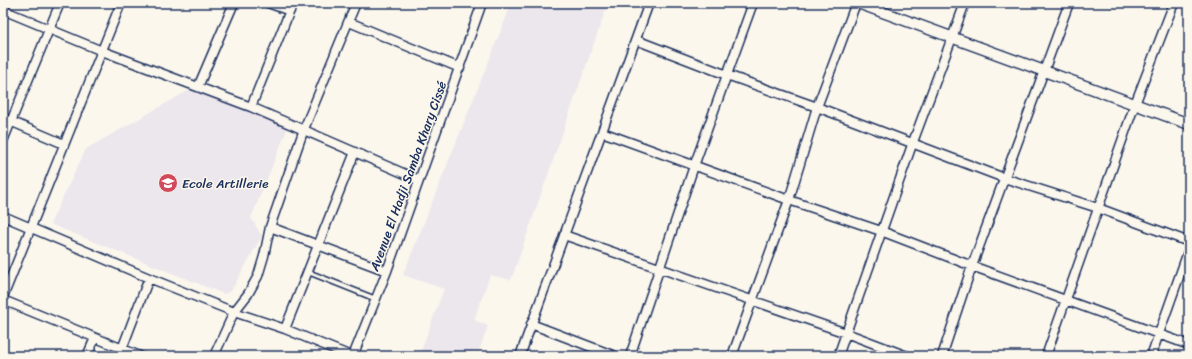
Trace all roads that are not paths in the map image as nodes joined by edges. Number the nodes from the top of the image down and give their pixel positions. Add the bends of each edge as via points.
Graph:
1 (60, 3) edge
2 (121, 3) edge
3 (234, 3) edge
4 (268, 3) edge
5 (293, 3) edge
6 (356, 3) edge
7 (482, 3) edge
8 (649, 3) edge
9 (753, 3) edge
10 (857, 3) edge
11 (965, 3) edge
12 (1069, 3) edge
13 (1174, 3) edge
14 (3, 10) edge
15 (290, 11) junction
16 (349, 22) junction
17 (48, 29) junction
18 (952, 38) junction
19 (636, 40) junction
20 (102, 51) junction
21 (460, 68) junction
22 (1044, 71) junction
23 (726, 75) junction
24 (198, 87) junction
25 (1135, 104) junction
26 (251, 107) junction
27 (818, 107) junction
28 (3, 118) edge
29 (11, 121) junction
30 (1189, 124) edge
31 (304, 129) junction
32 (602, 132) junction
33 (3, 141) edge
34 (913, 142) junction
35 (64, 144) junction
36 (355, 152) junction
37 (694, 166) junction
38 (1004, 178) junction
39 (419, 180) junction
40 (790, 200) junction
41 (1098, 208) junction
42 (3, 216) edge
43 (31, 228) junction
44 (270, 228) junction
45 (881, 230) junction
46 (564, 235) junction
47 (1189, 242) edge
48 (318, 246) junction
49 (1189, 249) edge
50 (972, 266) junction
51 (659, 267) junction
52 (387, 271) junction
53 (308, 272) junction
54 (149, 278) junction
55 (3, 297) edge
56 (376, 299) junction
57 (3, 300) edge
58 (1066, 300) junction
59 (752, 301) junction
60 (234, 312) junction
61 (531, 324) junction
62 (285, 329) junction
63 (846, 333) junction
64 (1159, 333) junction
65 (95, 338) junction
66 (1189, 345) edge
67 (122, 349) junction
68 (87, 356) edge
69 (140, 356) edge
70 (214, 356) edge
71 (352, 356) edge
72 (520, 356) edge
73 (615, 356) edge
74 (630, 356) edge
75 (732, 356) edge
76 (838, 356) edge
77 (907, 356) edge
78 (942, 356) edge
79 (1046, 356) edge
80 (1151, 356) edge

1 - 17 street
2 - 20 street
3 - 24 street
4 - 15 street
5 - 15 street
6 - 16 street
7 - 21 street, Avenue El Hadji Samba Khary Cissé
8 - 19 street
9 - 23 street
10 - 18 street
10 - 27 street
11 - 18 street
12 - 22 street
13 - 25 street
14 - 17 street
15 - 26 street
16 - 21 street
16 - 31 street
17 - 20 street
17 - 29 street
18 - 22 street
18 - 34 street
19 - 23 street
19 - 32 street
20 - 24 street
20 - 35 street
21 - 39 street, Avenue El Hadji Samba Khary Cissé
22 - 25 street
22 - 38 street
23 - 27 street
23 - 37 street
24 - 26 street
25 - 30 street
25 - 41 street
26 - 31 street
27 - 34 street
27 - 40 street
28 - 29 street
29 - 33 street
29 - 35 street
31 - 36 street
31 - 44 street
32 - 37 street
32 - 46 street
34 - 38 street
34 - 45 street
35 - 43 street
36 - 39 street
36 - 48 street
37 - 40 street
37 - 51 street
38 - 41 street
38 - 50 street
39 - 52 street, Avenue El Hadji Samba Khary Cissé
40 - 45 street
40 - 59 street
41 - 47 street
41 - 58 street
42 - 43 street
43 - 54 street
43 - 55 street
44 - 48 street
44 - 60 street via 258,276
45 - 50 street
45 - 63 street
46 - 51 street
46 - 61 street
48 - 52 street
48 - 53 street
49 - 64 street
50 - 58 street
50 - 78 street
51 - 59 street
51 - 74 street
52 - 56 street, Avenue El Hadji Samba Khary Cissé
53 - 56 lane
53 - 62 street
54 - 60 street
54 - 67 street
56 - 71 street, Avenue El Hadji Samba Khary Cissé
57 - 65 street
58 - 64 street
58 - 79 street
59 - 63 street
59 - 75 street
60 - 62 street
60 - 70 street
61 - 72 street
61 - 73 street
62 - 71 street
63 - 76 street
63 - 77 street
64 - 66 street
64 - 80 street
65 - 67 street
65 - 68 street
67 - 69 street

